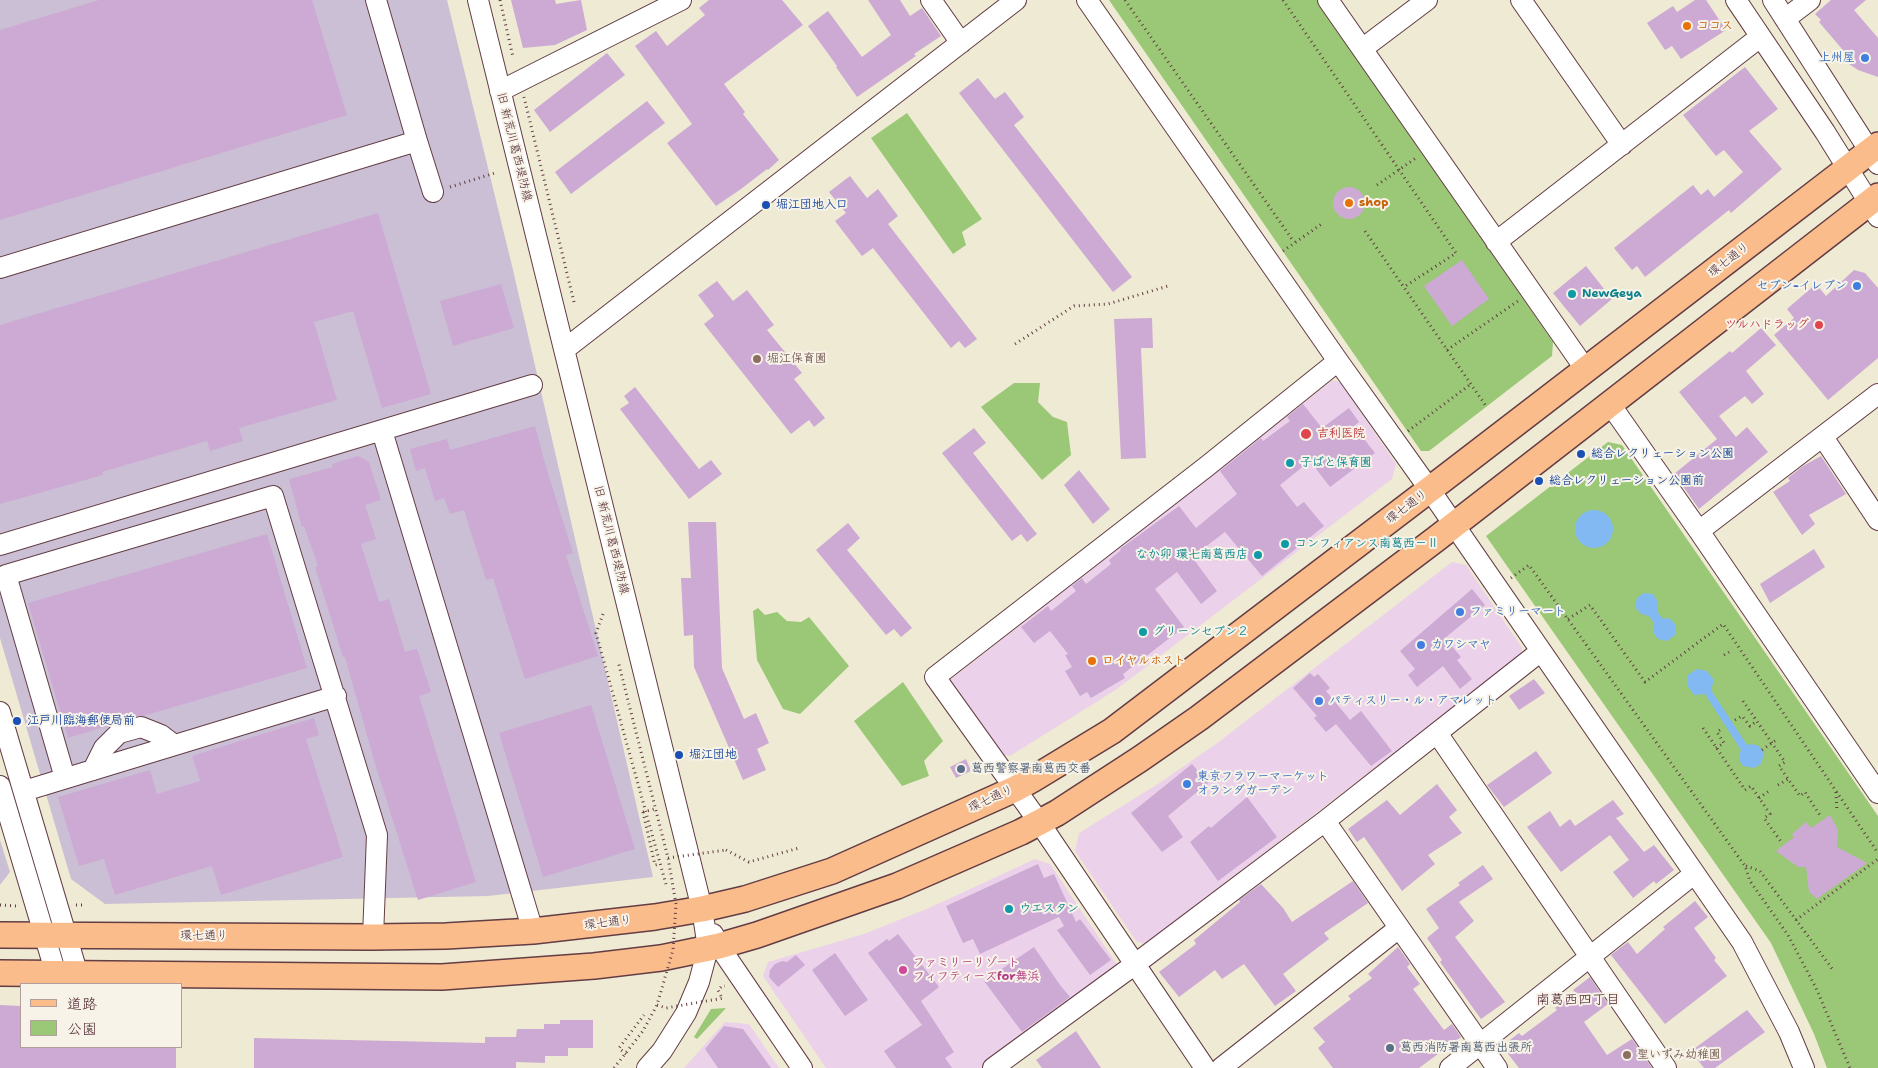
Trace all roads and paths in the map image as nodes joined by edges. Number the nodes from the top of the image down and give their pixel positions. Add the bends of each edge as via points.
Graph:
1 (376, 0) edge
2 (478, 0) edge
3 (500, 0) edge
4 (681, 0) edge
5 (931, 0) edge
6 (1016, 0) edge
7 (1087, 0) edge
8 (1125, 0) edge
9 (1283, 0) edge
10 (1328, 0) edge
11 (1427, 0) edge
12 (1522, 0) edge
13 (1736, 0) edge
14 (1773, 0) edge
15 (1810, 0) edge
16 (1785, 19) junction
17 (1760, 37) junction
18 (961, 43) junction
19 (1362, 49) junction
20 (514, 57) dead end
21 (500, 91) junction
22 (523, 94) dead end
23 (417, 141) junction
24 (1622, 145) junction
25 (1875, 153) edge
26 (1423, 154) dead end
27 (1848, 169) junction
28 (1399, 170) junction
29 (495, 173) dead end
30 (1377, 185) dead end
31 (433, 192) joint
32 (1875, 205) edge
33 (1323, 223) dead end
34 (1365, 231) dead end
35 (1294, 242) junction
36 (1496, 242) junction
37 (1283, 251) dead end
38 (0, 268) edge
39 (1168, 286) dead end
40 (1404, 287) junction
41 (1522, 297) dead end
42 (574, 302) dead end
43 (1015, 344) dead end
44 (564, 349) junction
45 (1447, 350) junction
46 (1338, 361) junction
47 (1586, 370) junction
48 (1471, 384) junction
49 (532, 385) dead end
50 (1878, 394) edge
51 (1610, 404) junction
52 (1486, 406) dead end
53 (382, 431) junction
54 (1408, 432) dead end
55 (1824, 437) junction
56 (1430, 490) junction
57 (1878, 520) edge
58 (1454, 525) junction
59 (1699, 531) junction
60 (0, 545) edge
61 (1509, 580) dead end
62 (603, 614) dead end
63 (1568, 619) junction
64 (1541, 651) junction
65 (1728, 652) dead end
66 (1724, 656) dead end
67 (618, 661) dead end
68 (336, 696) junction
69 (1743, 701) dead end
70 (0, 712) edge
71 (1735, 720) dead end
72 (1757, 721) junction
73 (1703, 728) dead end
74 (1723, 728) dead end
75 (1437, 733) junction
76 (1774, 741) junction
77 (174, 745) junction
78 (1716, 748) junction
79 (1762, 750) dead end
80 (93, 770) junction
81 (65, 778) junction
82 (1788, 779) junction
83 (1778, 785) dead end
84 (0, 786) edge
85 (1876, 786) edge
86 (1015, 789) junction
87 (24, 791) junction
88 (1769, 791) dead end
89 (1836, 791) junction
90 (1759, 798) junction
91 (655, 809) junction
92 (1837, 811) dead end
93 (1821, 817) dead end
94 (1325, 821) junction
95 (1038, 822) junction
96 (1782, 843) dead end
97 (799, 848) dead end
98 (1878, 853) edge
99 (668, 858) junction
100 (1878, 859) edge
101 (660, 864) junction
102 (1745, 866) junction
103 (1694, 874) junction
104 (667, 888) dead end
105 (702, 909) junction
106 (1796, 920) junction
107 (1399, 928) junction
108 (533, 931) junction
109 (0, 936) edge
110 (56, 936) junction
111 (373, 937) junction
112 (713, 947) junction
113 (1590, 957) junction
114 (1134, 965) junction
115 (1833, 970) dead end
116 (0, 973) edge
117 (67, 974) junction
118 (728, 989) dead end
119 (721, 996) dead end
120 (728, 996) dead end
121 (656, 1005) junction
122 (644, 1016) dead end
123 (1480, 1044) junction
124 (626, 1054) junction
125 (1000, 1066) edge
126 (614, 1068) edge
127 (647, 1068) edge
128 (802, 1068) edge
129 (1205, 1068) edge
130 (1221, 1068) edge
131 (1450, 1068) edge
132 (1496, 1068) edge
133 (1666, 1068) edge
134 (1804, 1068) edge
135 (1850, 1068) edge

1 - 23 street
2 - 21 street, 旧 新荒川葛西堤防線
3 - 20 path
4 - 21 street
5 - 18 street
6 - 18 street
7 - 46 street
8 - 35 path
9 - 28 path
10 - 19 street
11 - 19 street
12 - 24 street
13 - 17 street
14 - 16 street
15 - 16 street
16 - 25 street
17 - 24 street
17 - 27 street
18 - 44 street
19 - 36 street
21 - 44 street, 旧 新荒川葛西堤防線
22 - 42 path
23 - 31 street
23 - 38 street
24 - 36 street
25 - 27 main road, 環七通り
26 - 28 path
27 - 32 street
27 - 47 main road, 環七通り
28 - 30 path
28 - 40 path via 1456,253
29 - 31 path
32 - 51 main road
33 - 35 path
34 - 40 path
35 - 37 path
36 - 47 street
39 - 43 path via 1108,304 1074,306
40 - 45 path
41 - 45 path
44 - 105 street, 旧 新荒川葛西堤防線
45 - 48 path
46 - 56 street
46 - 86 street via 935,677
47 - 56 main road, 環七通り
48 - 52 path
48 - 54 path
49 - 53 street
50 - 55 street
51 - 58 main road
51 - 59 street
53 - 60 street
53 - 108 street
55 - 57 street
55 - 59 street
56 - 58 street
56 - 86 main road, 環七通り via 1112,731
58 - 64 street
58 - 95 main road via 1199,718 1098,788
59 - 85 street
61 - 63 path via 1529,564
62 - 101 path via 596,633
63 - 89 path via 1590,605 1644,682 1723,624
63 - 102 path
64 - 75 street
64 - 103 street
65 - 66 path
67 - 91 path, bridge
68 - 77 street
68 - 81 street via 273,496 6,575
68 - 111 street via 377,835
69 - 72 path
70 - 87 street
71 - 72 path via 1742,716 1750,726
72 - 76 path
73 - 78 path
74 - 78 path via 1717,732 1724,742
75 - 94 street
75 - 113 street
76 - 79 path
76 - 82 path via 1786,762 1779,766
77 - 80 street
77 - 80 street via 161,735 141,727 119,733 104,748
78 - 90 path via 1745,790 1751,786
80 - 81 street
81 - 87 street
82 - 83 path
82 - 93 path via 1800,796 1805,792
84 - 110 street
86 - 95 street
86 - 105 main road, 環七通り via 832,871
87 - 110 street
88 - 90 path
89 - 92 path
89 - 98 path
90 - 96 path via 1770,814 1764,818
91 - 99 path, bridge
91 - 101 path, bridge via 643,812 655,865
94 - 107 street
94 - 114 street
95 - 112 main road via 897,886
95 - 114 street
97 - 99 path, bridge via 749,862 726,850
99 - 121 path, bridge via 676,904 675,926 668,971
100 - 106 path
101 - 104 path
102 - 106 path via 1760,871
102 - 135 path via 1750,882 1788,935 1816,988
103 - 113 street
103 - 134 street via 1742,942
105 - 108 main road, 環七通り
105 - 112 street, 旧 新荒川葛西堤防線
106 - 115 path
107 - 123 street
107 - 130 street
108 - 111 main road, 環七通り
109 - 110 main road, 環七通り
110 - 111 main road, 環七通り
110 - 117 street
112 - 117 main road via 661,958 594,966 442,977
112 - 127 street, 旧 新荒川葛西堤防線 via 686,1013
112 - 128 street
113 - 123 street
113 - 133 street
114 - 125 street
114 - 129 street
116 - 117 main road
118 - 119 path via 725,986 719,988
120 - 121 path, bridge via 666,1008
121 - 124 path, bridge
122 - 124 path via 619,1048
123 - 131 street
123 - 132 street
124 - 126 path, bridge

